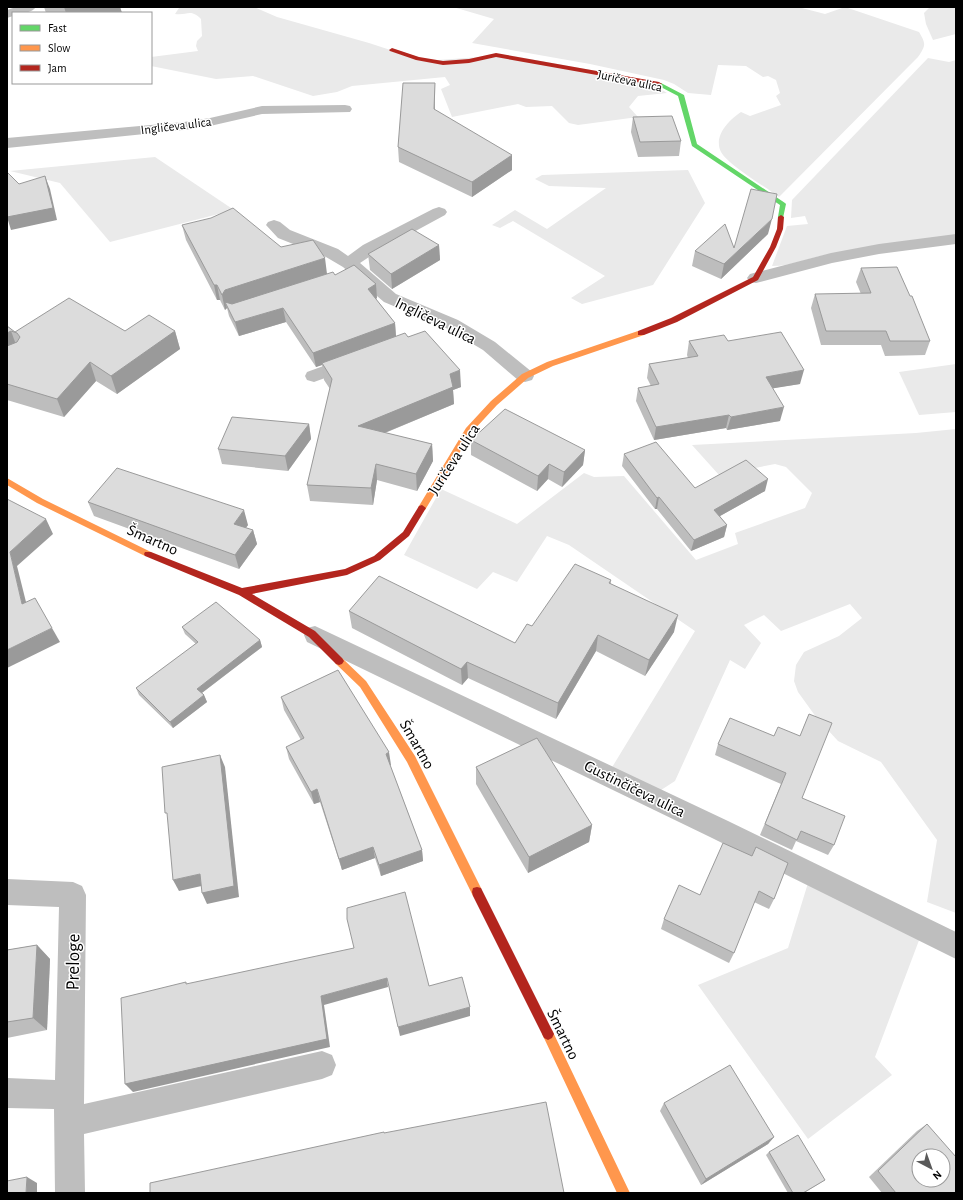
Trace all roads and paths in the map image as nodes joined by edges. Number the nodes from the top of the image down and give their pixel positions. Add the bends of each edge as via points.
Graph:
1 (29, 7) edge
2 (13, 12) edge
3 (392, 50) dead end
4 (345, 109) dead end
5 (7, 143) edge
6 (439, 212) dead end
7 (274, 225) dead end
8 (956, 239) edge
9 (350, 270) junction
10 (756, 278) junction
11 (452, 324) junction
12 (430, 332) dead end
13 (365, 357) edge
14 (314, 376) dead end
15 (525, 376) junction
16 (7, 481) edge
17 (242, 592) junction
18 (312, 634) junction
19 (7, 892) edge
20 (956, 946) edge
21 (322, 1065) dead end
22 (7, 1093) edge
23 (70, 1108) junction
24 (70, 1193) edge
25 (624, 1193) edge

1 - 2 street
3 - 10 street, Juričeva ulica via 406,57 427,62 447,63 496,55 662,84 681,95 694,145 783,204 778,235
4 - 5 street, Ingličeva ulica via 262,110 184,126
6 - 9 street via 370,249
7 - 9 street, Ingličeva ulica via 284,234 332,253
8 - 10 street, Juričeva ulica via 831,258
9 - 11 street, Ingličeva ulica via 390,298
10 - 15 street, Juričeva ulica via 674,320 621,341 550,364
11 - 12 street
11 - 15 street, Ingličeva ulica via 489,346
13 - 14 street
15 - 17 street, Juričeva ulica via 494,403 469,430 406,534 377,558 347,572
16 - 17 street, Šmartno via 40,501 140,551
17 - 18 street, Šmartno
18 - 20 street, Gustinčičeva ulica via 712,825
18 - 25 street, Šmartno via 363,684 411,759
19 - 23 street, Preloge via 73,895
21 - 23 street
22 - 23 street
23 - 24 street, Preloge

